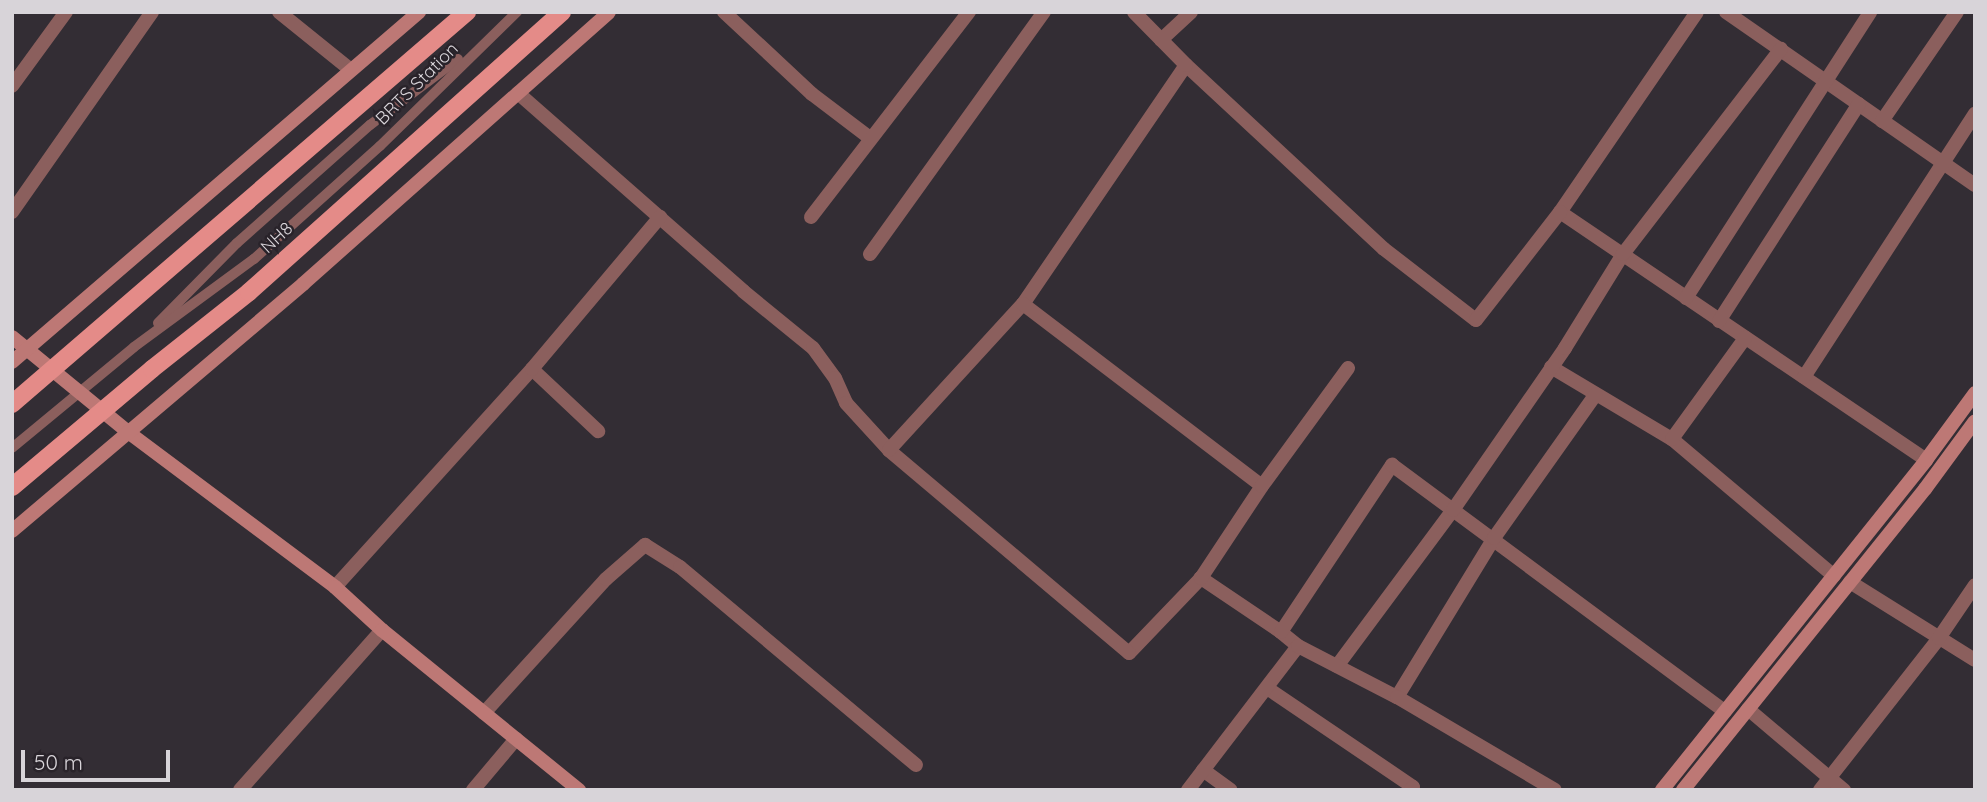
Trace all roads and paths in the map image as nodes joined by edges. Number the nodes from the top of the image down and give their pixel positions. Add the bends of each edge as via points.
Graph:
1 (66, 12) edge
2 (152, 12) edge
3 (279, 12) edge
4 (419, 12) edge
5 (467, 12) edge
6 (517, 12) edge
7 (562, 12) edge
8 (609, 12) edge
9 (724, 12) edge
10 (969, 12) edge
11 (1044, 12) edge
12 (1134, 12) edge
13 (1191, 12) edge
14 (1697, 12) edge
15 (1726, 12) edge
16 (1870, 12) edge
17 (1957, 12) edge
18 (489, 37) junction
19 (1161, 40) junction
20 (1781, 49) junction
21 (1186, 65) junction
22 (351, 70) junction
23 (1827, 81) junction
24 (12, 86) edge
25 (518, 93) junction
26 (1859, 104) junction
27 (1975, 114) edge
28 (1882, 121) junction
29 (870, 138) junction
30 (1941, 161) junction
31 (1975, 185) edge
32 (12, 212) edge
33 (1560, 212) junction
34 (660, 217) junction
35 (811, 217) dead end
36 (870, 254) dead end
37 (1623, 254) junction
38 (1686, 298) junction
39 (1023, 304) junction
40 (1719, 321) junction
41 (12, 337) edge
42 (1745, 338) junction
43 (134, 347) junction
44 (28, 348) junction
45 (12, 362) edge
46 (1550, 367) junction
47 (1348, 368) dead end
48 (52, 369) junction
49 (532, 369) junction
50 (1804, 377) junction
51 (79, 391) junction
52 (1596, 394) junction
53 (1975, 394) edge
54 (12, 404) edge
55 (102, 410) junction
56 (1975, 421) edge
57 (598, 431) dead end
58 (128, 432) junction
59 (1671, 439) junction
60 (12, 448) edge
61 (889, 450) junction
62 (1926, 460) junction
63 (1262, 486) junction
64 (12, 487) edge
65 (1453, 510) junction
66 (12, 531) edge
67 (1493, 540) junction
68 (1833, 576) junction
69 (1202, 578) junction
70 (1850, 582) junction
71 (1975, 585) edge
72 (335, 587) junction
73 (382, 630) junction
74 (1281, 632) junction
75 (1939, 638) junction
76 (1298, 646) junction
77 (1975, 660) edge
78 (1337, 666) junction
79 (1266, 688) junction
80 (1397, 697) junction
81 (1748, 709) junction
82 (1725, 711) junction
83 (484, 713) junction
84 (516, 739) junction
85 (916, 765) dead end
86 (1203, 770) junction
87 (1829, 778) junction
88 (240, 790) edge
89 (473, 790) edge
90 (579, 790) edge
91 (1188, 790) edge
92 (1231, 790) edge
93 (1411, 790) edge
94 (1555, 790) edge
95 (1662, 790) edge
96 (1682, 790) edge
97 (1820, 790) edge
98 (1843, 790) edge

1 - 24 street
2 - 32 street
3 - 22 street
4 - 22 street
5 - 48 main road
6 - 18 lane
7 - 55 main road, NH8 via 249,292
8 - 25 street
9 - 29 street via 812,94
10 - 29 street
11 - 36 street
12 - 19 street
13 - 19 street
14 - 33 street
15 - 20 street
16 - 23 street
17 - 28 street
18 - 43 lane, BRTS Station via 370,125 237,243
18 - 43 lane, BRTS Station via 380,146 254,259
19 - 21 street
20 - 23 street
20 - 37 street
21 - 33 street via 1384,249 1476,320
21 - 39 street
22 - 44 street
23 - 26 street
23 - 38 street
25 - 34 street
25 - 58 street
26 - 28 street
26 - 40 street
27 - 30 street
28 - 30 street
29 - 35 street
30 - 31 street
30 - 50 street
33 - 37 street
34 - 49 street
34 - 61 street via 813,348 846,403
37 - 38 street
37 - 46 street
38 - 40 street
39 - 61 street
39 - 63 street
40 - 42 street
41 - 44 street
42 - 50 street
42 - 59 street
43 - 51 lane
44 - 45 street
44 - 48 street
46 - 52 street
46 - 65 street
47 - 63 street
48 - 51 street
48 - 54 main road
49 - 57 street
49 - 72 street
50 - 62 street
51 - 55 street
51 - 60 lane
52 - 59 street
52 - 67 street
53 - 62 street
55 - 58 street
55 - 64 main road, NH8
56 - 70 street
58 - 66 street
58 - 72 street
59 - 68 street
61 - 69 street via 1129,653
62 - 68 street
63 - 69 street
65 - 67 street
65 - 74 street via 1392,465
65 - 78 street
67 - 80 street
67 - 82 street
68 - 82 street
69 - 74 street
70 - 75 street
70 - 81 street
71 - 75 street
72 - 73 street
73 - 83 street
73 - 88 street
74 - 76 street
75 - 77 street
75 - 87 street
76 - 78 street
76 - 79 street
78 - 80 street
79 - 86 street
79 - 93 street via 1413,787
80 - 94 street
81 - 87 street
81 - 96 street
82 - 95 street
83 - 84 street
83 - 85 street via 606,579 645,545 680,566
84 - 89 street
84 - 90 street
86 - 91 street
86 - 92 street
87 - 97 street
87 - 98 street

